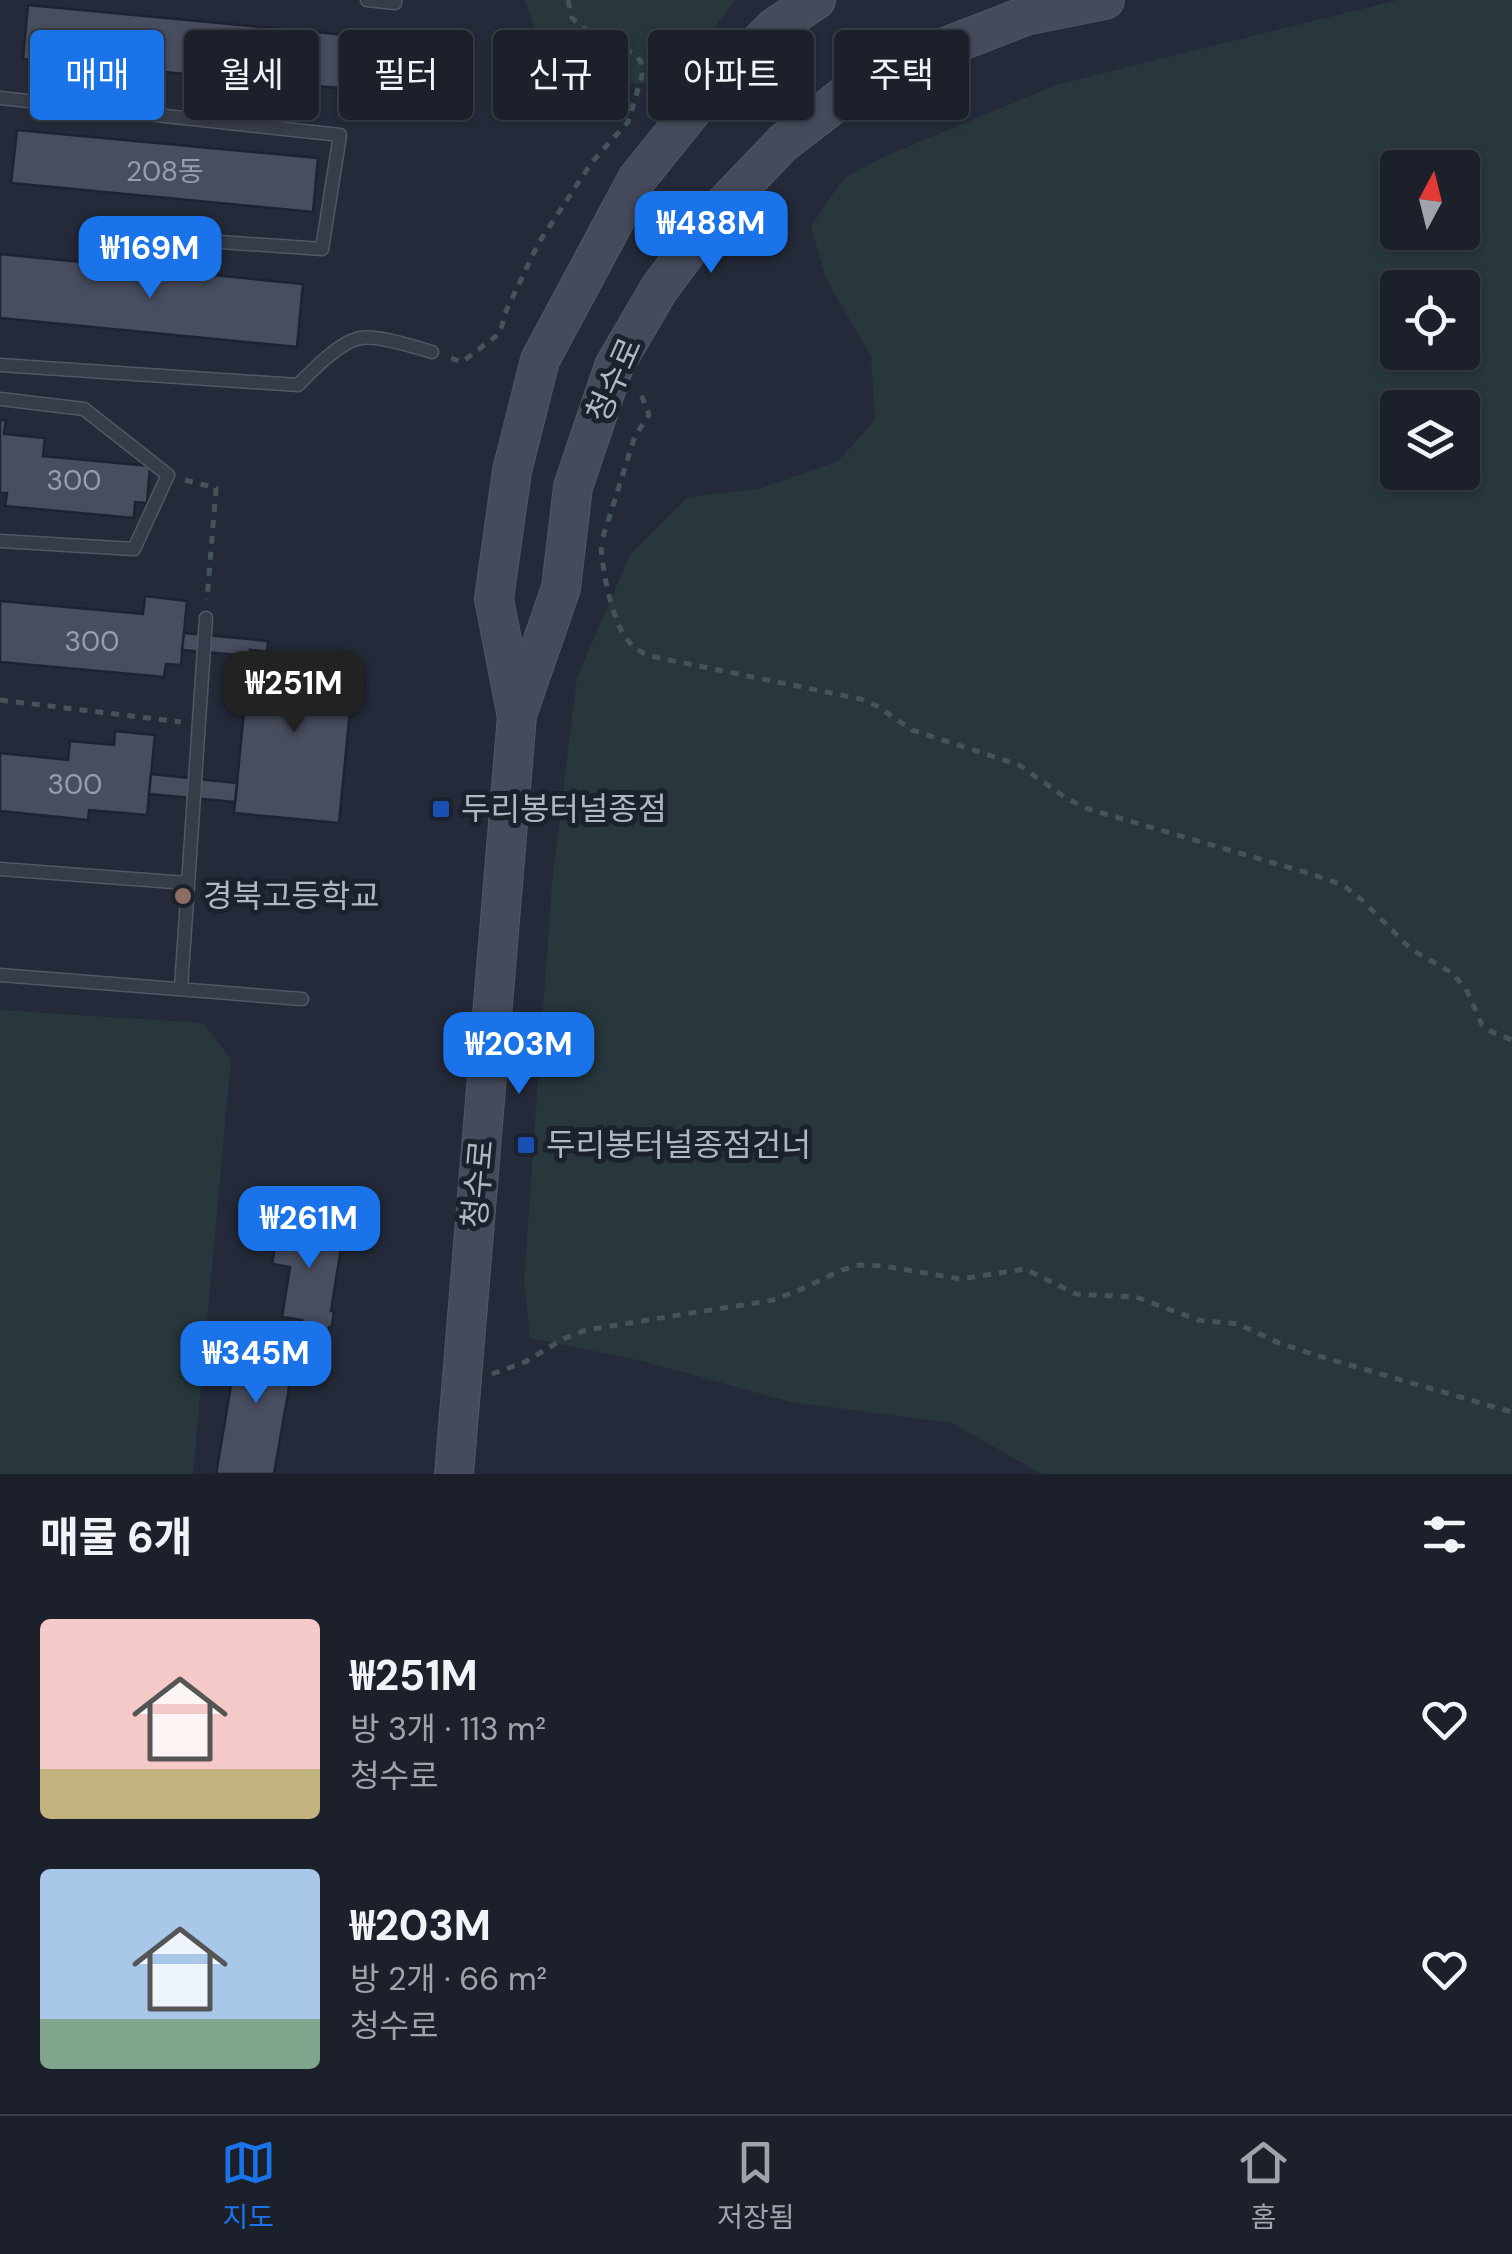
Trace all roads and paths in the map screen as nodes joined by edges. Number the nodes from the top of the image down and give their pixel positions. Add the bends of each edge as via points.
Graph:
1 (367, 0) edge
2 (395, 0) edge
3 (568, 0) edge
4 (816, 0) edge
5 (1105, 0) edge
6 (0, 98) edge
7 (118, 235) dead end
8 (432, 352) joint
9 (0, 364) edge
10 (614, 366) junction
11 (0, 399) edge
12 (168, 475) junction
13 (0, 541) edge
14 (206, 618) joint
15 (0, 700) edge
16 (517, 715) junction
17 (198, 724) junction
18 (0, 868) edge
19 (187, 883) junction
20 (0, 975) edge
21 (181, 988) junction
22 (302, 1000) dead end
23 (1512, 1040) edge
24 (462, 1386) junction
25 (1512, 1412) edge
26 (454, 1474) edge

1 - 2 lane
3 - 8 path via 583,28 641,62 628,122 592,162 538,244 500,332 462,362
4 - 16 main road, 청수로 via 775,27 637,179 540,360 512,471 494,599
5 - 10 main road, 청수로 via 1025,16 860,84 783,143 714,215
6 - 7 lane via 340,135 322,249
8 - 9 lane via 361,338 329,354 298,385
10 - 16 main road, 청수로 via 572,487 561,588
10 - 23 path via 640,391 649,416 634,436 601,549 620,628 642,653 861,699 912,730 1018,765 1088,809 1343,885 1410,949 1460,980 1482,1024
11 - 12 lane via 84,409
12 - 13 lane via 134,549
12 - 14 path via 216,488
14 - 17 lane
15 - 17 path
16 - 24 main road, 청수로
17 - 19 lane
18 - 19 lane
19 - 21 lane
20 - 21 lane
21 - 22 lane
24 - 25 path via 586,1330 773,1300 860,1264 961,1280 1025,1270 1076,1294 1136,1296
24 - 26 main road, 청수로

